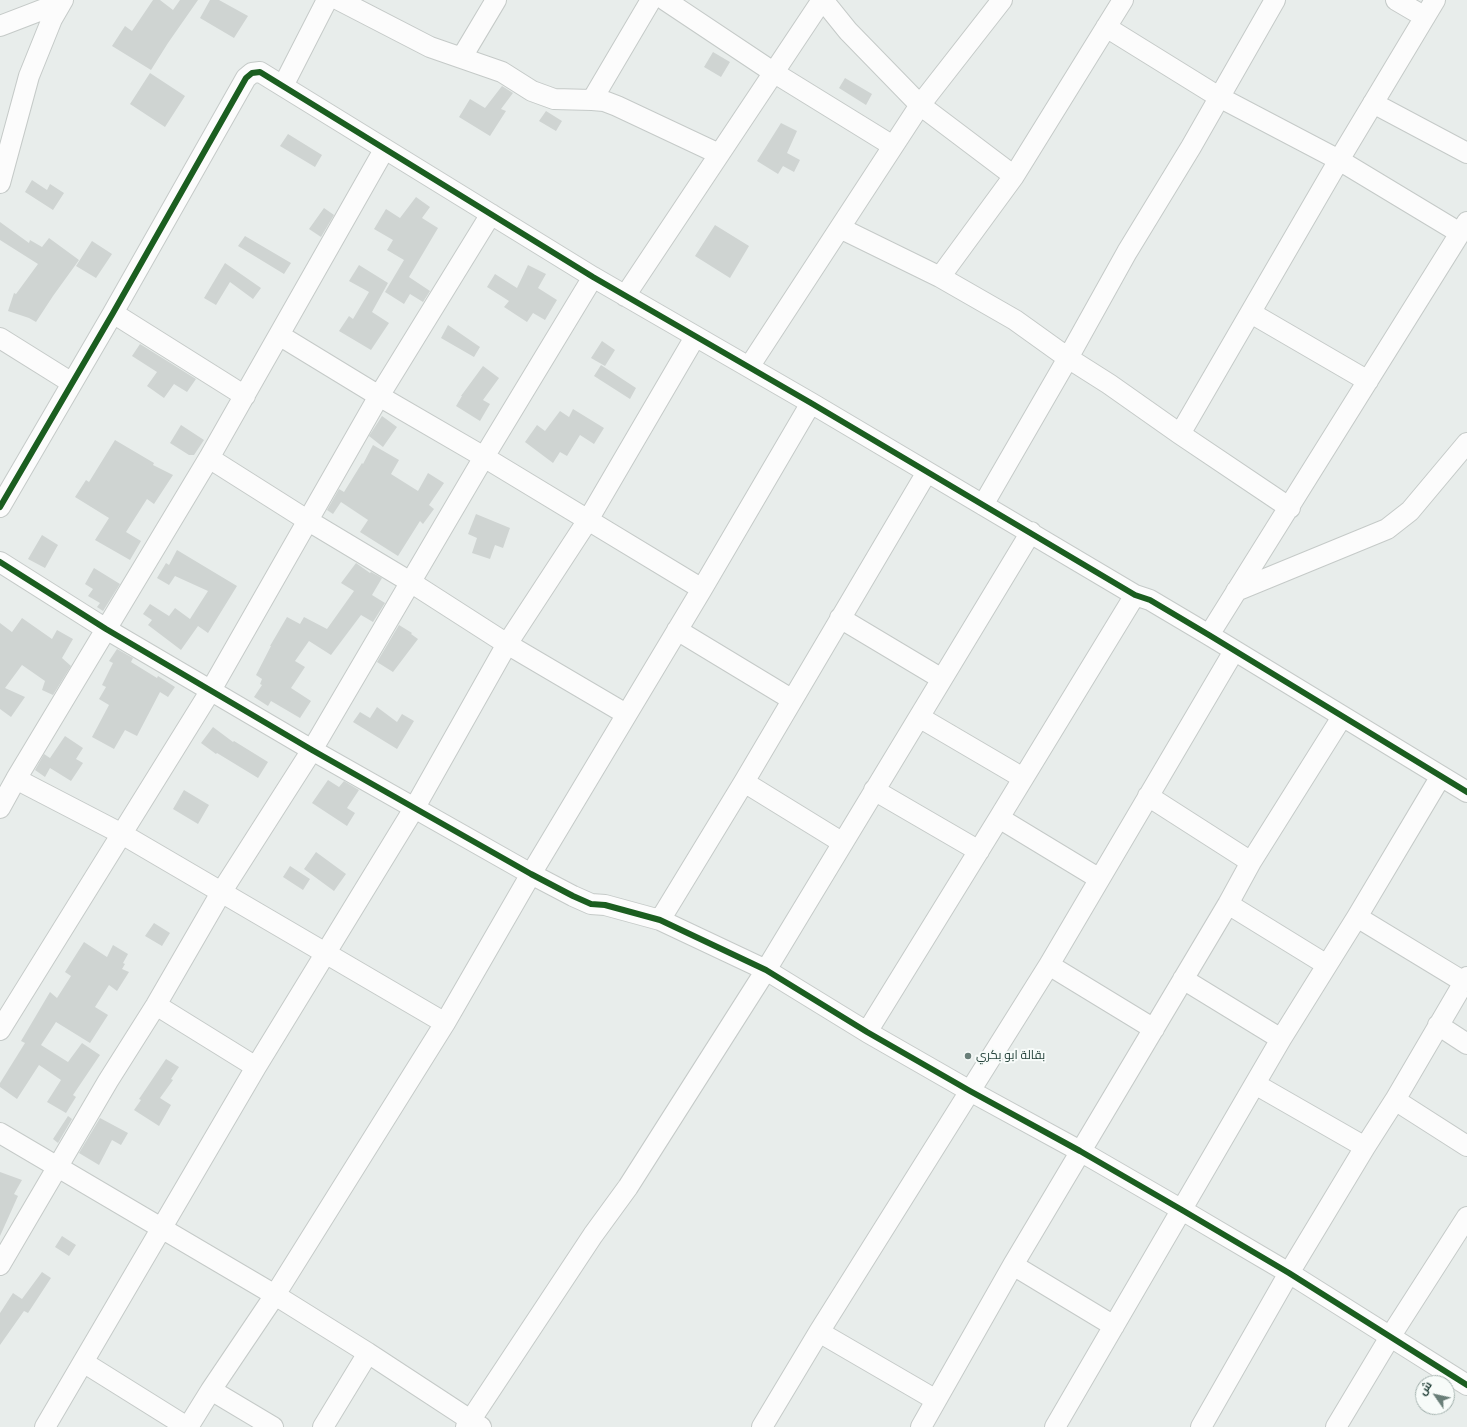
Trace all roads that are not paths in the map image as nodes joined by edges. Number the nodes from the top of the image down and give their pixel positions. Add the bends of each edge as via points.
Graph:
1 (327, 0) edge
2 (339, 0) edge
3 (496, 0) edge
4 (651, 0) edge
5 (665, 0) edge
6 (823, 0) edge
7 (1002, 0) edge
8 (1123, 0) edge
9 (1275, 0) edge
10 (1396, 0) edge
11 (61, 1) edge
12 (1430, 8) edge
13 (0, 26) edge
14 (1106, 28) junction
15 (462, 57) junction
16 (773, 72) junction
17 (283, 86) junction
18 (1219, 97) junction
19 (592, 100) junction
20 (1373, 103) junction
21 (920, 105) junction
22 (893, 146) junction
23 (384, 150) junction
24 (1467, 153) edge
25 (719, 154) junction
26 (1339, 160) junction
27 (1014, 176) junction
28 (0, 183) edge
29 (491, 214) junction
30 (1464, 227) edge
31 (840, 228) junction
32 (593, 277) junction
33 (940, 277) junction
34 (625, 296) junction
35 (113, 313) junction
36 (1250, 313) junction
37 (279, 335) junction
38 (695, 337) junction
39 (0, 338) edge
40 (1068, 358) junction
41 (748, 367) junction
42 (1368, 381) junction
43 (72, 383) junction
44 (245, 396) junction
45 (379, 396) junction
46 (811, 403) junction
47 (1180, 434) junction
48 (1467, 443) edge
49 (484, 457) junction
50 (209, 458) junction
51 (927, 472) junction
52 (983, 505) junction
53 (0, 507) edge
54 (1290, 508) junction
55 (307, 520) junction
56 (588, 520) junction
57 (1031, 532) junction
58 (0, 562) edge
59 (412, 582) junction
60 (702, 589) junction
61 (1236, 591) junction
62 (1135, 595) junction
63 (840, 618) junction
64 (106, 629) junction
65 (677, 630) junction
66 (1209, 635) junction
67 (507, 644) junction
68 (1234, 651) junction
69 (942, 679) junction
70 (211, 690) junction
71 (792, 699) junction
72 (626, 714) junction
73 (919, 717) junction
74 (1342, 717) junction
75 (312, 750) junction
76 (1441, 776) junction
77 (1023, 778) junction
78 (16, 779) junction
79 (744, 782) junction
80 (874, 790) junction
81 (1467, 792) edge
82 (1148, 796) junction
83 (414, 807) junction
84 (0, 808) edge
85 (999, 818) junction
86 (122, 834) junction
87 (843, 843) junction
88 (979, 850) junction
89 (1251, 862) junction
90 (531, 874) junction
91 (1098, 878) junction
92 (222, 891) junction
93 (1228, 904) junction
94 (1357, 917) junction
95 (660, 920) junction
96 (325, 954) junction
97 (1327, 964) junction
98 (1048, 965) junction
99 (766, 970) junction
100 (1184, 979) junction
101 (1466, 979) edge
102 (156, 1005) junction
103 (445, 1023) junction
104 (1438, 1025) junction
105 (1154, 1029) junction
106 (0, 1030) edge
107 (867, 1032) junction
108 (1281, 1039) junction
109 (1467, 1044) edge
110 (256, 1067) junction
111 (1255, 1084) junction
112 (970, 1091) junction
113 (1395, 1100) junction
114 (0, 1133) edge
115 (1467, 1146) edge
116 (1365, 1147) junction
117 (1080, 1151) junction
118 (58, 1167) junction
119 (1182, 1210) junction
120 (1467, 1217) edge
121 (161, 1228) junction
122 (0, 1265) edge
123 (1013, 1265) junction
124 (1289, 1273) junction
125 (275, 1295) junction
126 (1114, 1326) junction
127 (818, 1332) junction
128 (1390, 1337) junction
129 (368, 1353) junction
130 (83, 1362) junction
131 (1467, 1385) edge
132 (211, 1390) junction
133 (936, 1400) junction
134 (472, 1424) edge
135 (46, 1427) edge
136 (188, 1427) edge
137 (273, 1427) edge
138 (323, 1427) edge
139 (762, 1427) edge
140 (921, 1427) edge
141 (1055, 1427) edge
142 (1201, 1427) edge
143 (1336, 1427) edge

1 - 17 street
2 - 15 street via 430,47
3 - 15 street
4 - 19 street
5 - 16 street
6 - 16 street
6 - 21 street via 848,31
7 - 21 street
8 - 14 street
9 - 18 street
10 - 12 street
11 - 13 street
11 - 28 street via 29,76
12 - 20 street
14 - 18 street
14 - 27 street
15 - 19 street via 502,72 542,95
16 - 22 street
16 - 25 street
17 - 23 street
17 - 35 street via 260,72 252,73 246,78
18 - 26 street
18 - 40 street via 1127,252
19 - 25 street via 617,106
20 - 24 street
20 - 26 street
21 - 22 street
21 - 27 street
22 - 31 street
23 - 29 street
23 - 37 street
25 - 34 street
26 - 30 street
26 - 36 street
27 - 33 street
29 - 32 street
29 - 45 street
30 - 42 street
31 - 33 street
31 - 41 street
32 - 34 street
32 - 49 street
33 - 40 street via 1015,320
34 - 38 street
35 - 43 street
35 - 44 street
36 - 42 street
36 - 47 street
37 - 44 street
37 - 45 street
38 - 41 street
38 - 56 street
39 - 43 street
40 - 47 street
40 - 52 street
41 - 46 street
42 - 54 street
43 - 53 street
44 - 50 street
45 - 49 street
45 - 55 street
46 - 51 street
46 - 60 street
47 - 54 street
48 - 61 street via 1410,511 1387,530
49 - 56 street
49 - 59 street
50 - 55 street
50 - 64 street
51 - 52 street
51 - 63 street
52 - 57 street
54 - 61 street
55 - 59 street
55 - 70 street
56 - 60 street
56 - 67 street
57 - 62 street
57 - 69 street
58 - 64 street
59 - 67 street
59 - 75 street
60 - 65 street
61 - 66 street
62 - 66 street via 1150,600
62 - 77 street
63 - 69 street
63 - 71 street
64 - 70 street
64 - 78 street
65 - 71 street
65 - 72 street
66 - 68 street
67 - 72 street
67 - 83 street
68 - 74 street
68 - 82 street
69 - 73 street
70 - 75 street
70 - 86 street
71 - 79 street
72 - 90 street
73 - 77 street
73 - 80 street
74 - 76 street
74 - 89 street
75 - 83 street
75 - 92 street
76 - 81 street
76 - 94 street
77 - 85 street
78 - 84 street
78 - 86 street
79 - 87 street
79 - 95 street
80 - 87 street
80 - 88 street
82 - 89 street
82 - 91 street
83 - 90 street
83 - 96 street
85 - 88 street
85 - 91 street
86 - 92 street
86 - 106 street
87 - 99 street
88 - 107 street
89 - 93 street
90 - 95 street via 591,904 605,905
90 - 103 street
91 - 98 street
92 - 96 street
92 - 102 street
93 - 97 street
93 - 100 street
94 - 97 street
94 - 101 street
95 - 99 street
96 - 103 street
96 - 110 street
97 - 108 street
98 - 105 street
98 - 112 street
99 - 107 street
99 - 134 street via 628,1187 593,1235
100 - 105 street
100 - 108 street
101 - 104 street
102 - 110 street
102 - 118 street
103 - 125 street
104 - 109 street
104 - 113 street
105 - 117 street
107 - 112 street
108 - 111 street
110 - 121 street
111 - 116 street
111 - 119 street
112 - 117 street
112 - 127 street
113 - 115 street
113 - 116 street
114 - 118 street
116 - 124 street
117 - 119 street
117 - 123 street
118 - 121 street
118 - 122 street
119 - 124 street
119 - 126 street
120 - 128 street
121 - 125 street
121 - 130 street
123 - 126 street
123 - 133 street
124 - 128 street
124 - 142 street
125 - 129 street
125 - 132 street
126 - 141 street
127 - 133 street
127 - 139 street
128 - 131 street
128 - 143 street
129 - 134 street
129 - 138 street
130 - 135 street
130 - 136 street
132 - 136 street
132 - 137 street
133 - 140 street

